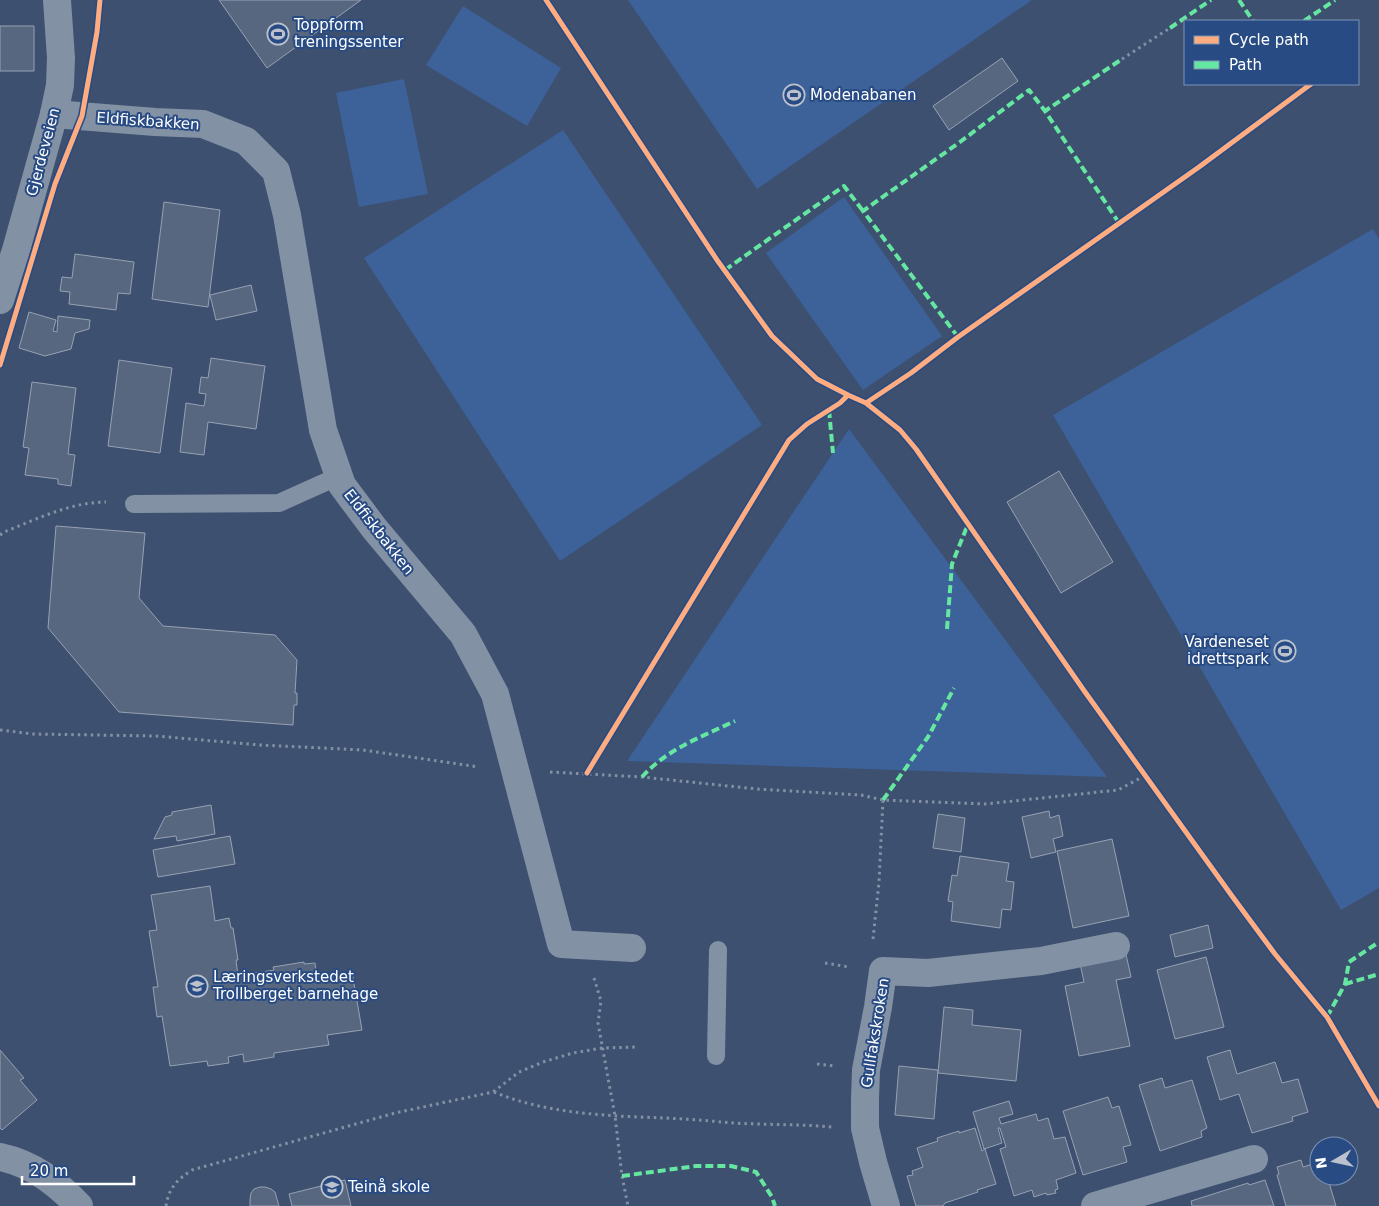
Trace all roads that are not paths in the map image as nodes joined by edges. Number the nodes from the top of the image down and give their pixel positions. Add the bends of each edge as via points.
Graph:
1 (57, 0) edge
2 (54, 114) junction
3 (0, 300) edge
4 (339, 476) junction
5 (134, 504) road end
6 (1116, 946) dead end
7 (632, 948) dead end
8 (718, 950) dead end
9 (716, 1056) dead end
10 (0, 1157) edge
11 (1254, 1159) dead end
12 (79, 1206) edge
13 (886, 1206) edge
14 (1095, 1206) edge

1 - 2 street, Gjerdeveien via 61,58
2 - 3 street, Gjerdeveien
2 - 4 street, Eldfiskbakken via 203,124 246,141 276,171 323,430
4 - 5 lane via 279,504
4 - 7 street, Eldfiskbakken via 342,485 374,528 463,634 495,694 561,944
6 - 13 street, Gullfakskroken via 1041,961 928,973 883,971 866,1070 865,1128
8 - 9 lane
10 - 12 street via 34,1170 61,1187
11 - 14 street

